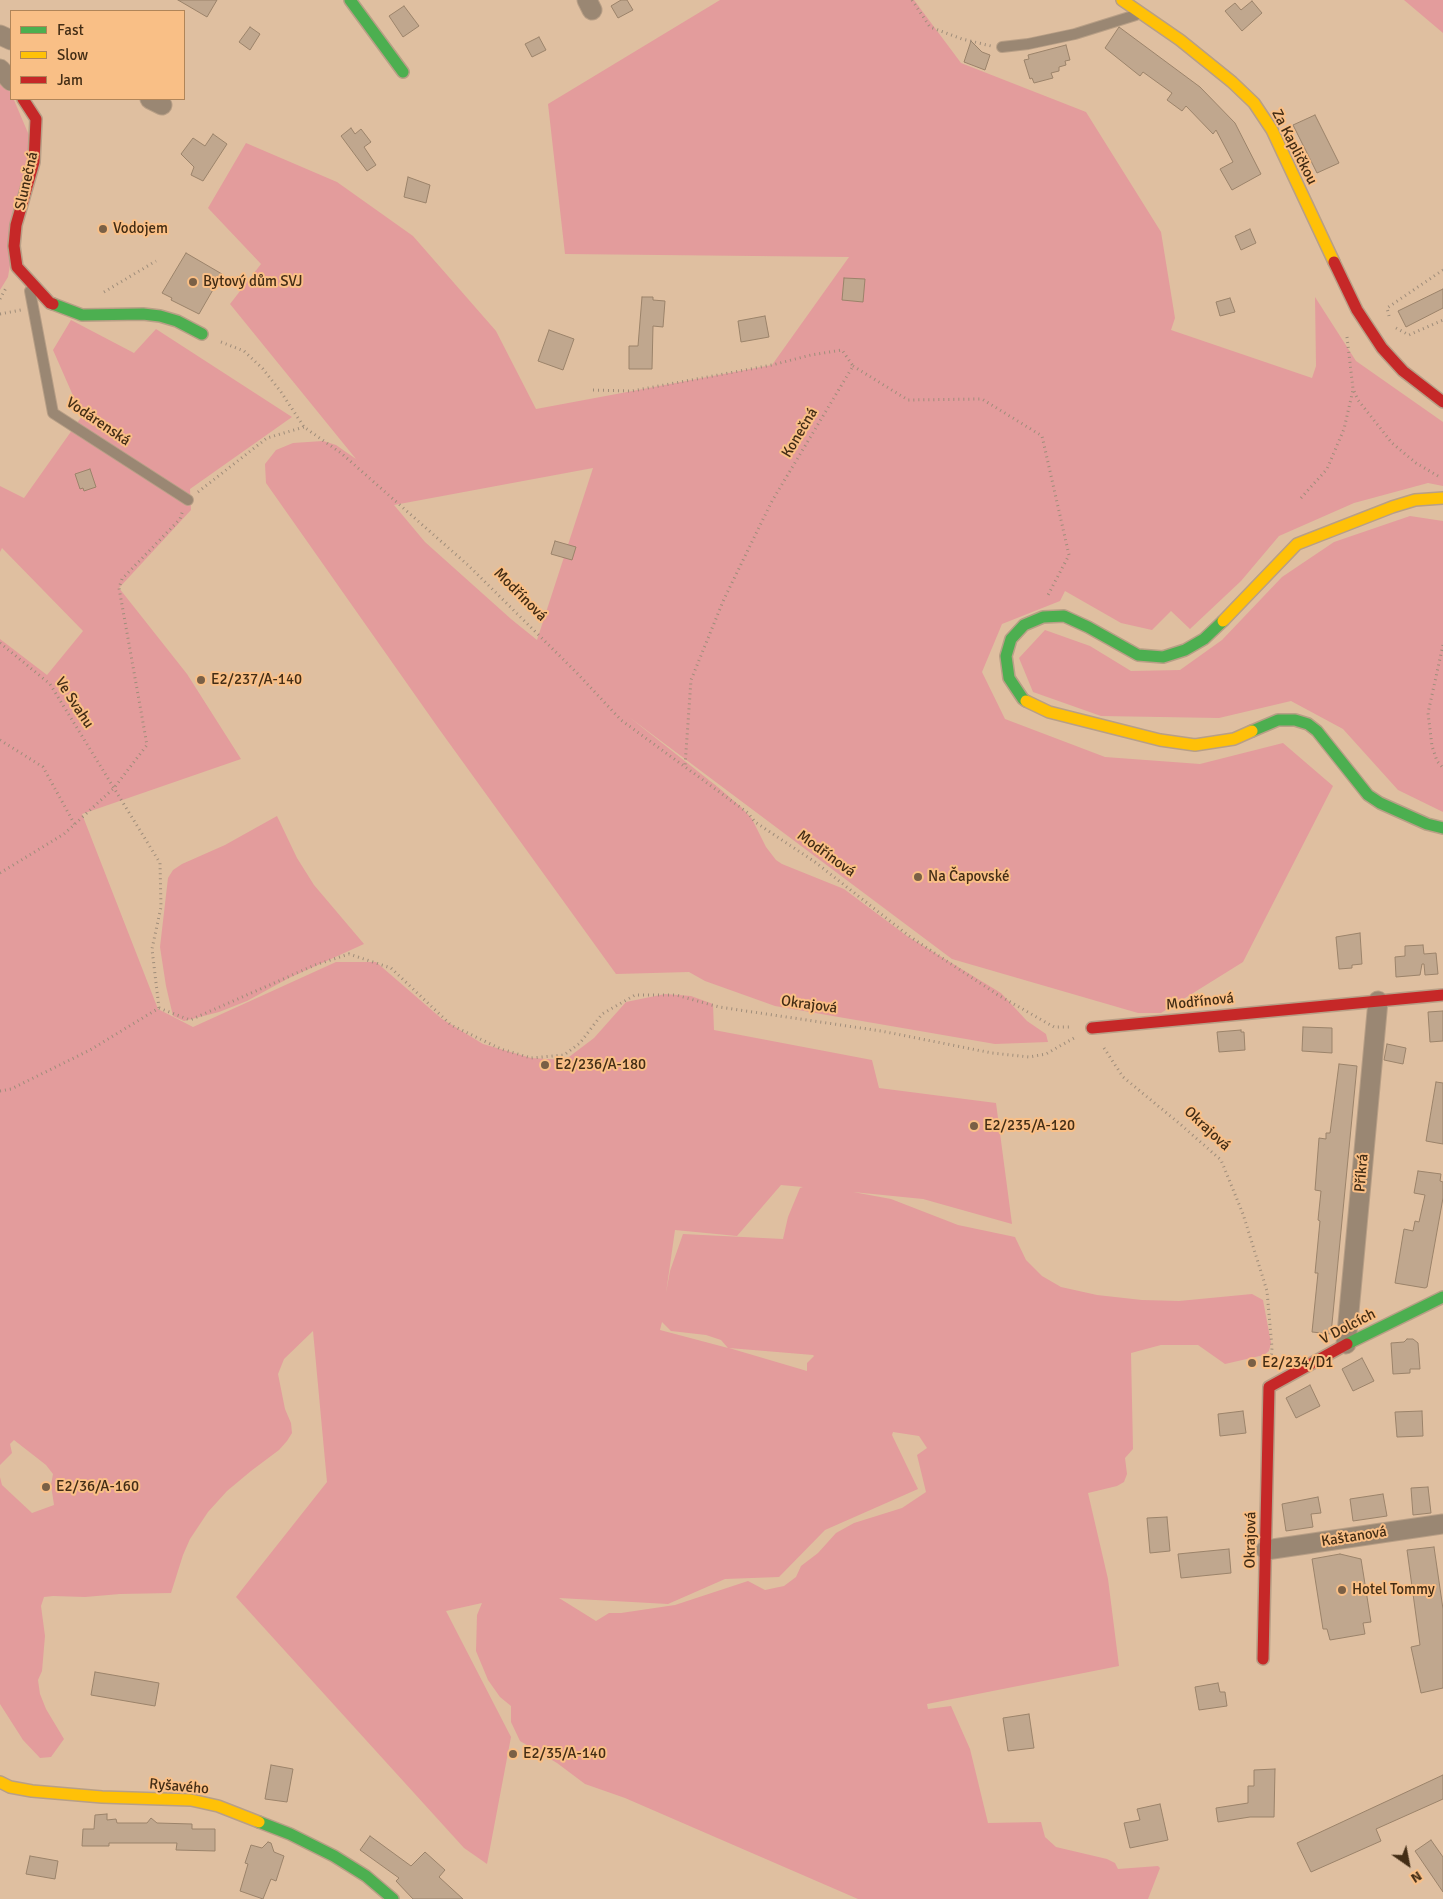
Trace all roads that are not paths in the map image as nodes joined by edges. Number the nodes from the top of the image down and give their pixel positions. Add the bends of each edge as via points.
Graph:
1 (350, 0) edge
2 (1122, 0) edge
3 (1140, 13) junction
4 (1002, 47) road end
5 (0, 69) edge
6 (403, 72) dead end
7 (10, 80) edge
8 (23, 100) edge
9 (27, 278) junction
10 (202, 334) road end
11 (1443, 402) edge
12 (1443, 498) edge
13 (188, 500) road end
14 (1443, 828) edge
15 (1443, 995) edge
16 (1378, 1002) junction
17 (1092, 1028) road end
18 (1443, 1297) edge
19 (1346, 1344) junction
20 (1269, 1387) joint
21 (1443, 1524) edge
22 (1266, 1550) junction
23 (1263, 1658) dead end
24 (0, 1782) edge
25 (393, 1899) edge

1 - 6 street
2 - 3 street, Za Kapličkou
3 - 4 lane via 1074,34
3 - 11 street, Za Kapličkou via 1180,40 1254,103 1272,130 1357,310 1382,348 1403,372
5 - 7 street
8 - 9 street, Slunečná via 36,119 34,162 16,225 14,246 17,267
9 - 10 street via 50,303 72,312 82,315 160,316
9 - 13 lane, Vodárenská via 54,413
12 - 14 street via 1415,500 1297,544 1204,639 1185,650 1163,657 1138,654 1064,616 1043,617 1024,625 1011,639 1006,656 1009,678 1023,699 1049,712 1160,740 1195,745 1234,739 1278,720 1308,724 1368,795 1426,824
15 - 16 street, Modřínová
16 - 17 street, Modřínová
16 - 19 street, Příkrá
18 - 19 street, V Dolcích
19 - 20 street, V Dolcích
20 - 22 street, Okrajová
21 - 22 street, Kaštanová
22 - 23 street, Okrajová
24 - 25 street, Ryšavého via 32,1791 191,1800 218,1806 290,1834 334,1856 366,1876

